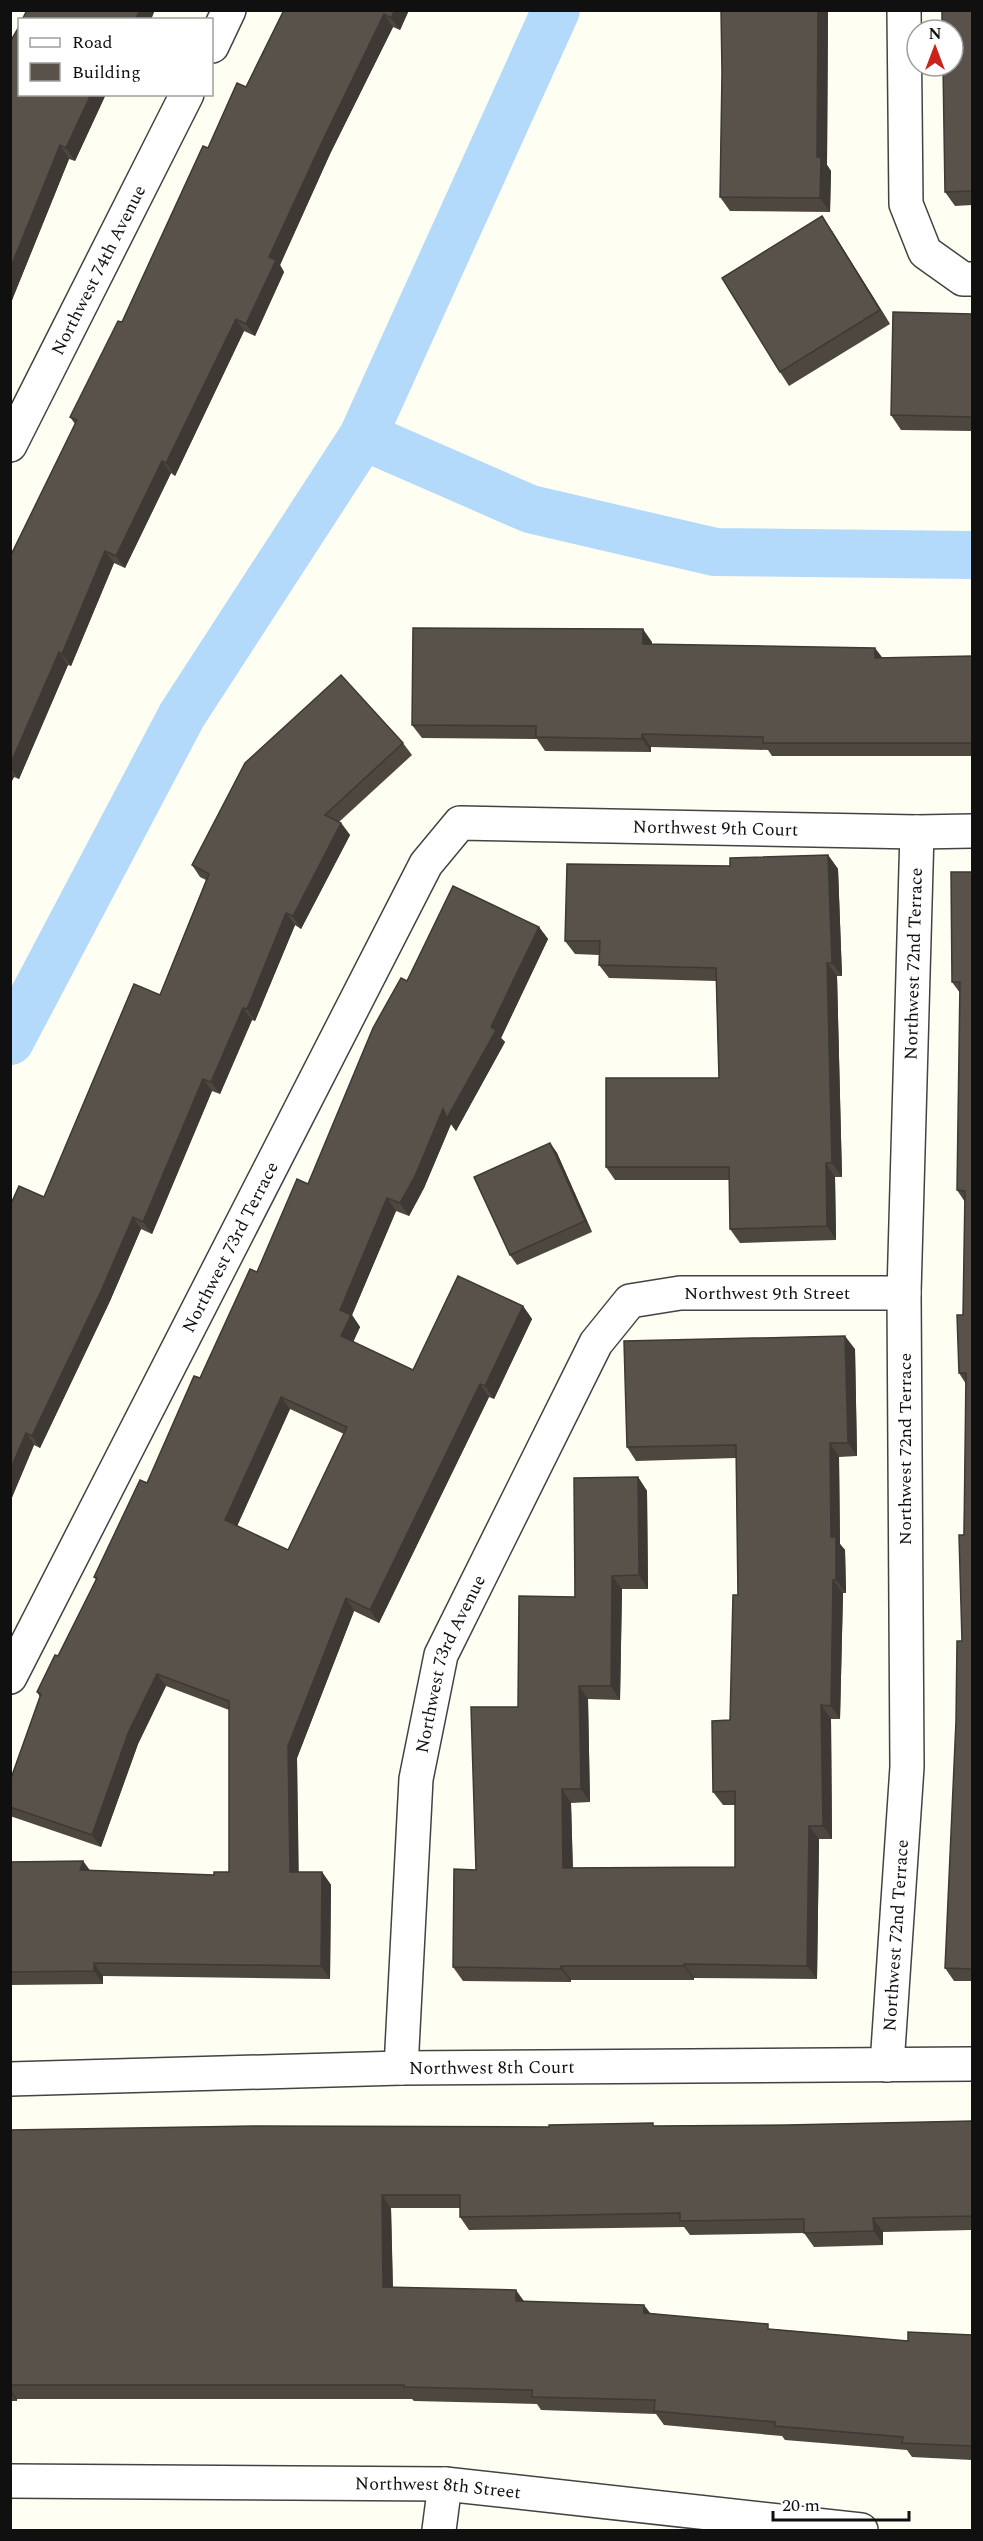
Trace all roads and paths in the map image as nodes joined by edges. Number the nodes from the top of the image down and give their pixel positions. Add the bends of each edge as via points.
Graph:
1 (229, 10) edge
2 (904, 10) edge
3 (213, 44) edge
4 (186, 96) edge
5 (972, 279) edge
6 (10, 445) edge
7 (460, 823) joint
8 (972, 831) edge
9 (917, 832) junction
10 (904, 1293) junction
11 (630, 1301) joint
12 (10, 1677) edge
13 (972, 2064) edge
14 (887, 2065) junction
15 (401, 2068) junction
16 (10, 2079) edge
17 (10, 2481) edge
18 (445, 2484) junction
19 (840, 2529) edge
20 (439, 2530) edge

1 - 3 street
2 - 5 street via 906,204 925,252 963,279
4 - 6 street, Northwest 74th Avenue
7 - 9 street, Northwest 9th Court
7 - 12 street, Northwest 73rd Terrace via 426,864
8 - 9 street, Northwest 9th Court
9 - 10 street, Northwest 72nd Terrace
10 - 11 street, Northwest 9th Street via 680,1293
10 - 14 street, Northwest 72nd Terrace via 907,1767
11 - 15 street, Northwest 73rd Avenue via 596,1343 441,1655 416,1779
13 - 14 street, Northwest 8th Court
14 - 15 street, Northwest 8th Court
15 - 16 street, Northwest 8th Court
17 - 18 street, Northwest 8th Street
18 - 19 street, Northwest 8th Street
18 - 20 street

